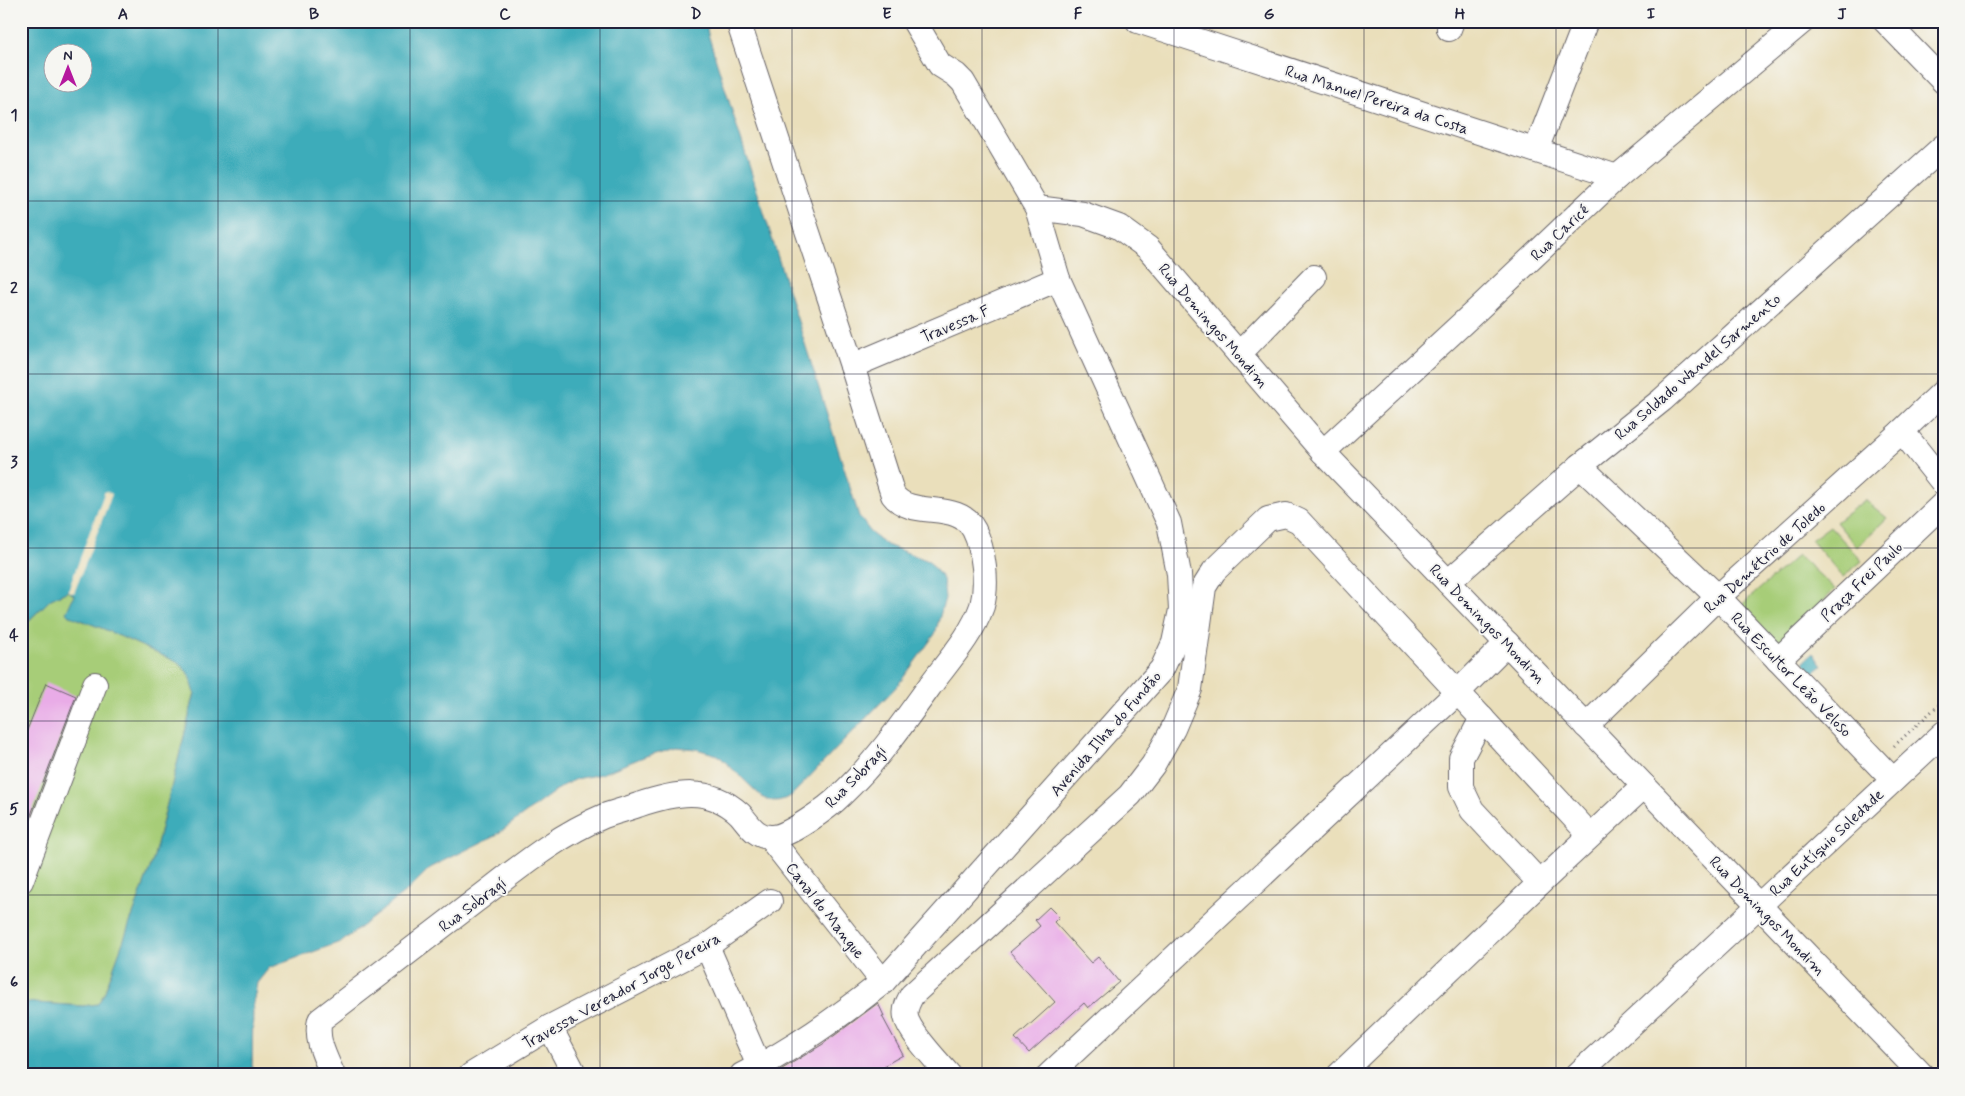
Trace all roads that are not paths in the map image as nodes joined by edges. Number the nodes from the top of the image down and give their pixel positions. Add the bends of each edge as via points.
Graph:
1 (738, 21) edge
2 (914, 21) edge
3 (1138, 21) edge
4 (1586, 21) edge
5 (1802, 21) edge
6 (1885, 21) edge
7 (1944, 82) edge
8 (1944, 146) edge
9 (1536, 150) junction
10 (1617, 177) junction
11 (1037, 208) junction
12 (1314, 277) dead end
13 (1058, 279) junction
14 (1238, 354) junction
15 (852, 366) junction
16 (1944, 391) edge
17 (1902, 432) junction
18 (1323, 452) junction
19 (1580, 466) junction
20 (1944, 484) edge
21 (1944, 503) edge
22 (1448, 582) junction
23 (1718, 597) junction
24 (1507, 643) junction
25 (1778, 660) junction
26 (95, 684) dead end
27 (1458, 692) junction
28 (1482, 718) junction
29 (1586, 726) junction
30 (1944, 733) edge
31 (1893, 780) junction
32 (1644, 786) junction
33 (1590, 835) junction
34 (770, 838) junction
35 (21, 881) edge
36 (1540, 883) junction
37 (770, 901) dead end
38 (1759, 905) junction
39 (707, 946) junction
40 (883, 982) junction
41 (550, 1027) junction
42 (484, 1071) edge
43 (755, 1072) edge
44 (333, 1075) edge
45 (575, 1075) edge
46 (949, 1075) edge
47 (1049, 1075) edge
48 (1339, 1075) edge
49 (1577, 1075) edge
50 (1922, 1075) edge

1 - 15 street, Rua Sobragí
2 - 11 street, Avenida Ilha do Fundão via 940,65 963,82
3 - 9 street, Rua Manuel Pereira da Costa
4 - 9 street
5 - 10 street, Rua Caricé
6 - 7 street
8 - 19 street, Rua Soldado Wandel Sarmento via 1662,400
9 - 10 street, Rua Manuel Pereira da Costa
10 - 18 street, Rua Caricé
11 - 13 street, Avenida Ilha do Fundão
11 - 14 street, Rua Domingos Mondim via 1083,214 1119,227 1148,248
12 - 14 street
13 - 15 street, Travessa F
13 - 40 street, Avenida Ilha do Fundão via 1169,523 1179,574 1181,610 1174,643 1162,669
14 - 18 street, Rua Domingos Mondim
15 - 34 street, Rua Sobragí via 893,495 902,504 957,514 974,531 985,570 982,604 970,632 884,748 841,796 810,820 781,836
16 - 17 street, Rua Demétrio de Toledo
17 - 20 street
17 - 23 street, Rua Demétrio de Toledo
18 - 22 street, Rua Domingos Mondim
19 - 22 street, Rua Soldado Wandel Sarmento
19 - 23 street, Rua Escultor Leão Veloso
21 - 25 street, Praça Frei Paulo
22 - 24 street, Rua Domingos Mondim
23 - 25 street, Rua Escultor Leão Veloso
23 - 29 street, Rua Demétrio de Toledo
24 - 27 street
24 - 29 street, Rua Domingos Mondim
25 - 31 street, Rua Escultor Leão Veloso
26 - 35 street
27 - 28 street
27 - 46 street via 1299,521 1286,515 1268,519 1214,572 1204,587 1190,689 1173,729 1147,773 1130,795 912,994 906,1005 906,1017 912,1030
27 - 47 street
28 - 33 street
28 - 36 street via 1461,758 1461,787 1472,810
29 - 32 street, Rua Domingos Mondim
30 - 31 street, Rua Eutíquio Soledade
31 - 38 street, Rua Eutíquio Soledade
32 - 33 street
32 - 38 street, Rua Domingos Mondim
33 - 36 street
34 - 40 street, Canal do Mangue
34 - 44 street, Rua Sobragí via 750,828 739,814 719,801 697,794 671,794 603,816 544,849 320,1020 319,1042
36 - 48 street
37 - 39 street, Travessa Vereador Jorge Pereira
38 - 49 street, Rua Eutíquio Soledade
38 - 50 street, Rua Domingos Mondim
39 - 41 street, Travessa Vereador Jorge Pereira
39 - 43 street
40 - 43 street, Avenida Ilha do Fundão via 837,1018
41 - 42 street, Travessa Vereador Jorge Pereira
41 - 45 street

